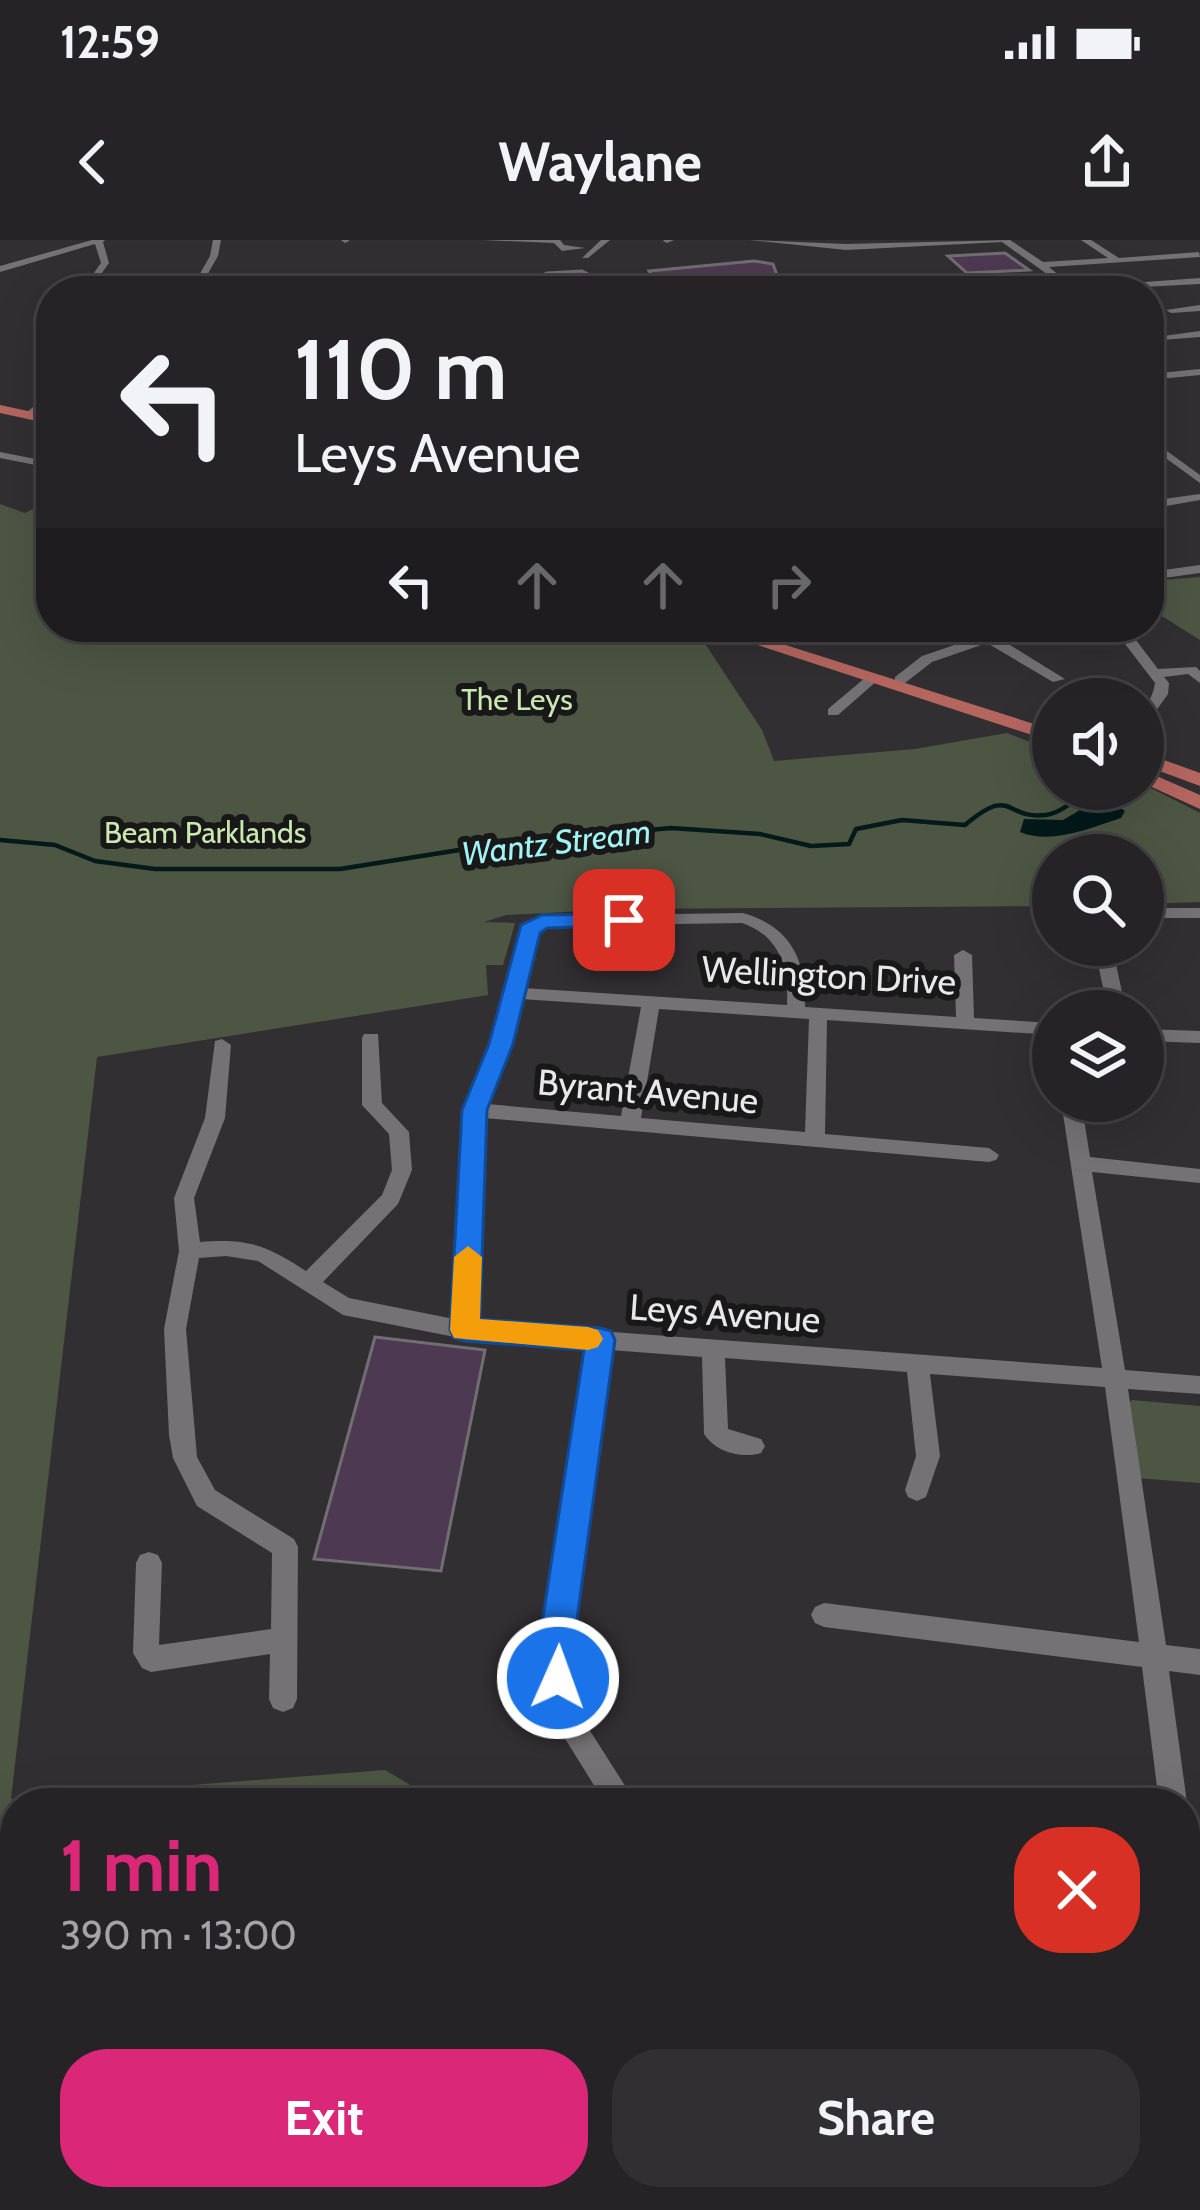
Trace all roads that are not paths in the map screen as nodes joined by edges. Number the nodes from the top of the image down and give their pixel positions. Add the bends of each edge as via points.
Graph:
1 (217, 240) edge
2 (486, 240) edge
3 (556, 240) edge
4 (606, 240) edge
5 (753, 240) edge
6 (1002, 240) edge
7 (1084, 240) edge
8 (90, 241) edge
9 (516, 242) edge
10 (899, 242) edge
11 (1178, 244) dead end
12 (846, 247) junction
13 (526, 254) dead end
14 (1200, 255) edge
15 (856, 257) dead end
16 (1117, 260) junction
17 (1042, 265) junction
18 (0, 268) edge
19 (866, 268) dead end
20 (96, 276) edge
21 (203, 276) edge
22 (874, 276) edge
23 (1056, 276) edge
24 (1200, 281) edge
25 (1164, 283) edge
26 (1200, 308) edge
27 (1171, 310) dead end
28 (1200, 334) edge
29 (1164, 337) edge
30 (1200, 372) edge
31 (1164, 380) edge
32 (0, 409) edge
33 (36, 409) edge
34 (31, 414) junction
35 (36, 416) edge
36 (1164, 452) edge
37 (36, 453) edge
38 (0, 454) edge
39 (25, 458) junction
40 (36, 461) edge
41 (1199, 478) edge
42 (1200, 497) edge
43 (1164, 503) edge
44 (1200, 569) edge
45 (1164, 574) edge
46 (757, 642) edge
47 (976, 642) edge
48 (995, 642) edge
49 (1131, 642) edge
50 (1157, 673) junction
51 (1056, 678) edge
52 (1158, 678) edge
53 (1200, 679) edge
54 (871, 680) junction
55 (900, 680) dead end
56 (833, 712) dead end
57 (1032, 731) edge
58 (1164, 767) edge
59 (1200, 780) edge
60 (1164, 786) edge
61 (1200, 803) edge
62 (1200, 913) edge
63 (1164, 914) edge
64 (963, 955) dead end
65 (513, 993) junction
66 (651, 1002) junction
67 (796, 1012) junction
68 (818, 1014) junction
69 (965, 1022) junction
70 (1032, 1027) edge
71 (1164, 1036) edge
72 (1200, 1037) edge
73 (371, 1038) dead end
74 (221, 1046) dead end
75 (475, 1110) junction
76 (1074, 1122) edge
77 (630, 1123) junction
78 (815, 1138) junction
79 (989, 1155) dead end
80 (1080, 1163) junction
81 (1200, 1176) edge
82 (190, 1251) junction
83 (309, 1282) junction
84 (465, 1330) junction
85 (600, 1340) junction
86 (713, 1349) junction
87 (917, 1362) junction
88 (1116, 1378) junction
89 (1200, 1385) edge
90 (753, 1446) dead end
91 (917, 1490) dead end
92 (149, 1564) dead end
93 (824, 1615) dead end
94 (281, 1640) junction
95 (1153, 1657) junction
96 (1200, 1662) edge
97 (283, 1699) dead end
98 (608, 1788) edge
99 (1171, 1788) edge

1 - 21 street
2 - 9 street
3 - 4 street via 583,252
3 - 9 street
5 - 12 street
6 - 10 street
6 - 17 street
7 - 16 street
8 - 18 street
8 - 20 street via 105,263
9 - 13 street
10 - 12 street
11 - 14 street
12 - 15 street
14 - 16 street
16 - 17 street
17 - 23 street
19 - 22 street
24 - 25 street
26 - 27 street
28 - 29 street
30 - 31 street
32 - 34 main road
33 - 34 street
34 - 35 main road
36 - 41 street
37 - 39 street
38 - 39 street
39 - 40 street
42 - 43 street
44 - 45 street
46 - 54 main road
47 - 55 street via 928,658
48 - 51 street
49 - 50 street
50 - 52 street
50 - 53 street via 1191,670
54 - 56 street
54 - 57 main road
58 - 59 main road
60 - 61 main road
62 - 63 street
64 - 69 street
65 - 66 street, Wellington Drive
65 - 67 street via 529,929 542,921 743,918 785,940
65 - 75 street
66 - 67 street, Wellington Drive
66 - 77 street
67 - 68 street, Wellington Drive
68 - 69 street, Wellington Drive
68 - 78 street
69 - 70 street, Wellington Drive
71 - 72 street
73 - 83 street via 372,1105 399,1132 402,1170 391,1199
74 - 82 street via 215,1118 184,1198
75 - 77 street, Byrant Avenue
75 - 84 street
76 - 80 street
77 - 78 street, Byrant Avenue
78 - 79 street, Byrant Avenue
80 - 81 street
80 - 88 street
82 - 83 street, Leys Avenue via 263,1254
82 - 94 street via 175,1329 185,1458 206,1498 285,1547
83 - 84 street, Leys Avenue via 343,1306
84 - 85 street, Leys Avenue
85 - 86 street, Leys Avenue
85 - 98 street via 556,1649 560,1708
86 - 87 street, Leys Avenue
86 - 90 street via 716,1434
87 - 88 street, Leys Avenue
87 - 91 street via 928,1456
88 - 89 street, Leys Avenue
88 - 95 street
92 - 94 street via 152,1659
93 - 95 street
94 - 97 street
95 - 96 street
95 - 99 street

